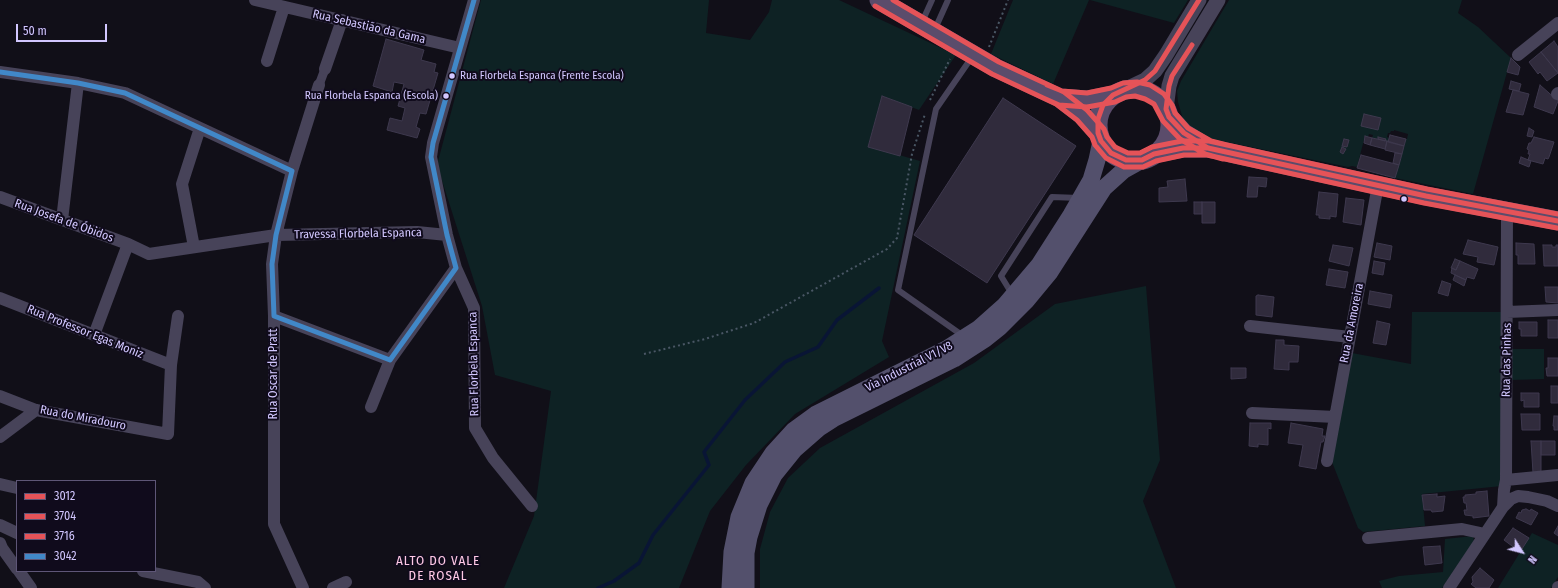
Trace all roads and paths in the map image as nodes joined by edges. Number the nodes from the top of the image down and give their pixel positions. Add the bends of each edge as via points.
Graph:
1 (255, 0) edge
2 (474, 0) edge
3 (879, 0) edge
4 (932, 0) edge
5 (948, 0) edge
6 (1008, 0) edge
7 (1200, 0) edge
8 (1218, 0) edge
9 (284, 7) junction
10 (342, 20) junction
11 (1558, 23) edge
12 (927, 28) junction
13 (460, 48) junction
14 (971, 54) junction
15 (1518, 55) dead end
16 (267, 61) dead end
17 (325, 69) joint
18 (0, 72) edge
19 (78, 83) junction
20 (319, 85) joint
21 (1119, 93) junction
22 (1060, 98) junction
23 (927, 106) dead end
24 (925, 113) dead end
25 (1168, 113) junction
26 (200, 128) junction
27 (1100, 137) junction
28 (1208, 148) junction
29 (1148, 157) junction
30 (292, 171) junction
31 (1378, 185) junction
32 (0, 197) edge
33 (1080, 198) junction
34 (1507, 212) junction
35 (62, 220) junction
36 (1558, 221) edge
37 (276, 235) junction
38 (447, 235) junction
39 (128, 244) junction
40 (194, 247) junction
41 (456, 268) junction
42 (996, 268) dead end
43 (1003, 272) junction
44 (1014, 296) junction
45 (0, 298) edge
46 (1558, 310) edge
47 (1508, 312) junction
48 (178, 316) dead end
49 (274, 316) junction
50 (1250, 326) dead end
51 (94, 335) junction
52 (1350, 336) junction
53 (963, 339) junction
54 (644, 354) dead end
55 (390, 360) junction
56 (171, 365) junction
57 (0, 396) edge
58 (371, 407) dead end
59 (36, 410) junction
60 (1252, 413) dead end
61 (1335, 417) junction
62 (0, 437) edge
63 (1327, 461) dead end
64 (1558, 475) edge
65 (1506, 480) junction
66 (0, 484) edge
67 (16, 488) edge
68 (532, 506) dead end
69 (1558, 506) edge
70 (1503, 507) junction
71 (0, 525) edge
72 (16, 533) edge
73 (1485, 534) junction
74 (1368, 538) dead end
75 (0, 543) edge
76 (16, 567) edge
77 (19, 572) edge
78 (148, 572) edge
79 (346, 582) dead end
80 (31, 588) edge
81 (205, 588) edge
82 (303, 588) edge
83 (333, 588) edge
84 (730, 588) edge
85 (746, 588) edge
86 (1449, 588) edge

1 - 9 street, Rua Sebastião da Gama
2 - 13 street, Rua Florbela Espanca
3 - 12 main road
4 - 12 lane
5 - 12 lane
6 - 14 path
7 - 21 street via 1155,71 1145,80
8 - 25 street via 1172,76
9 - 10 street, Rua Sebastião da Gama
9 - 16 street
10 - 13 street, Rua Sebastião da Gama
10 - 17 street, Rua Oscar de Pratt
11 - 15 street
12 - 14 main road
13 - 38 street, Rua Florbela Espanca via 431,157
14 - 22 main road via 1006,74
14 - 23 path
14 - 53 lane via 936,109 898,290 959,333
17 - 20 street, Rua Oscar de Pratt
18 - 19 street
19 - 26 street via 125,93
19 - 35 street
20 - 30 street, Rua Oscar de Pratt
21 - 22 main road via 1087,100
21 - 25 main road via 1136,89 1148,92 1159,99
21 - 27 main road via 1103,105 1098,119
22 - 27 main road via 1082,115
24 - 54 path via 912,154 897,238 887,249 754,323 705,339
25 - 28 main road via 1184,133
25 - 29 main road via 1170,127 1167,138 1162,147
26 - 30 street
26 - 40 street via 182,184
27 - 29 main road via 1111,153 1126,160
27 - 33 main road, Via Industrial V1/V8 via 1091,180
28 - 29 main road via 1183,148
28 - 31 main road
29 - 85 main road, Via Industrial V1/V8 via 1124,170 1104,188 1050,272 1000,327 954,359 834,419 794,449 774,475 758,505 748,542
30 - 37 street, Rua Oscar de Pratt
31 - 34 main road
31 - 52 street, Rua da Amoreira
32 - 35 street, Rua Josefa de Óbidos
33 - 43 lane via 1052,197
33 - 44 main road, Via Industrial V1/V8 via 1039,265
34 - 36 main road
34 - 47 street, Rua das Pinhas
35 - 39 street, Rua Josefa de Óbidos
37 - 38 street, Travessa Florbela Espanca via 417,232
37 - 40 street, Travessa Florbela Espanca
37 - 49 street, Rua Oscar de Pratt via 272,264
38 - 41 street, Rua Florbela Espanca
39 - 40 street, Travessa Florbela Espanca via 149,254
39 - 51 street
41 - 55 street
41 - 68 street, Rua Florbela Espanca via 474,308 475,428 493,458
42 - 43 lane
43 - 44 lane via 1001,276
44 - 53 main road, Via Industrial V1/V8
45 - 51 street, Rua Professor Egas Moniz
46 - 47 street
47 - 65 street, Rua das Pinhas
48 - 56 street
49 - 55 street
49 - 82 street, Rua Oscar de Pratt via 274,524
50 - 52 street
51 - 56 street, Rua Professor Egas Moniz
52 - 61 street, Rua da Amoreira
53 - 84 main road, Via Industrial V1/V8 via 816,414 784,439 762,467 746,500 735,534
55 - 58 street
56 - 59 street, Rua do Miradouro via 168,434
57 - 59 street, Rua do Miradouro
59 - 62 street
60 - 61 street
61 - 63 street, Rua da Amoreira
64 - 65 street
65 - 70 street, Rua das Pinhas
66 - 67 street
69 - 70 street via 1538,498 1518,496
70 - 73 street
71 - 72 street
73 - 74 street via 1462,529
73 - 86 street
75 - 76 street
77 - 80 street
78 - 81 street via 198,582
79 - 83 street

